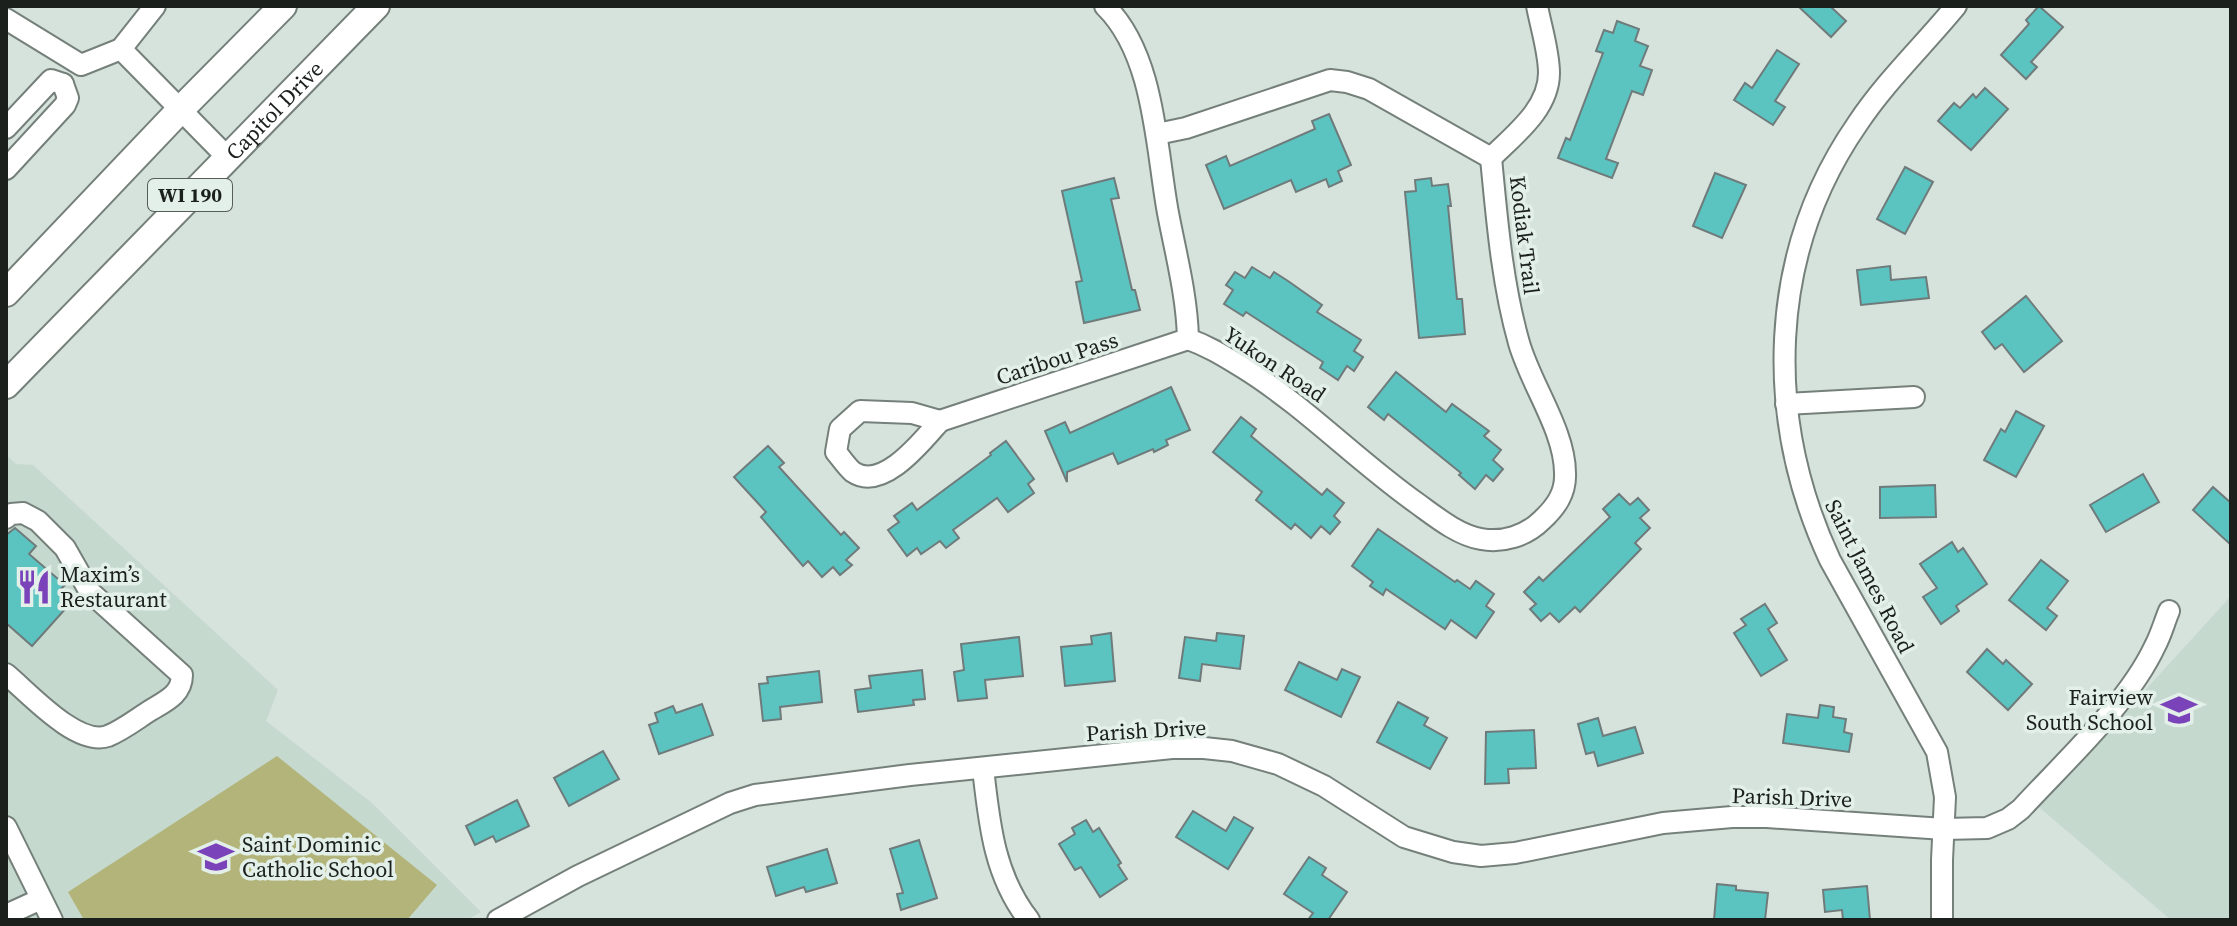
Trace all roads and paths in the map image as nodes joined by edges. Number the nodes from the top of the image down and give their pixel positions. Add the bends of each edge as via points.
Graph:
1 (155, 6) edge
2 (283, 6) edge
3 (362, 6) edge
4 (376, 6) edge
5 (1105, 6) edge
6 (1537, 6) edge
7 (1956, 6) edge
8 (6, 19) edge
9 (121, 49) junction
10 (81, 65) junction
11 (308, 75) junction
12 (63, 84) junction
13 (181, 109) junction
14 (6, 128) edge
15 (1157, 134) junction
16 (227, 157) junction
17 (1491, 158) junction
18 (6, 169) edge
19 (6, 293) edge
20 (1188, 339) junction
21 (6, 385) edge
22 (1914, 397) dead end
23 (1786, 404) junction
24 (940, 421) junction
25 (6, 518) edge
26 (1544, 519) joint
27 (2169, 611) dead end
28 (6, 674) edge
29 (983, 768) junction
30 (6, 827) edge
31 (1944, 829) junction
32 (41, 899) junction
33 (8, 910) edge
34 (524, 915) edge
35 (52, 920) edge
36 (498, 920) edge
37 (1029, 920) edge
38 (1942, 920) edge

1 - 9 street
2 - 13 main road, WI 190
3 - 11 main road
4 - 11 main road, Capitol Drive / WI 190
5 - 15 street, Yukon Road via 1129,39
6 - 17 street via 1548,89 1533,115
7 - 23 street, Saint James Road via 1873,102 1824,181 1794,273 1784,342
8 - 10 street
9 - 10 street
9 - 13 street
10 - 12 street
11 - 16 main road, Capitol Drive / WI 190
12 - 14 street via 51,80
12 - 18 street via 65,105
13 - 16 street
13 - 19 main road, WI 190
15 - 17 street, Kodiak Trail via 1330,80 1369,89
15 - 20 street, Yukon Road
16 - 21 main road, Capitol Drive / WI 190
17 - 26 street, Kodiak Trail via 1509,304 1530,376 1563,452 1564,490
20 - 24 street, Caribou Pass
20 - 26 street, Yukon Road via 1207,345 1277,389 1406,495 1459,531 1498,539 1531,530
22 - 23 street
23 - 31 street, Saint James Road via 1795,468 1817,532 1937,752
24 - 24 street, Caribou Pass via 912,413 860,411 840,429 836,452 854,472 869,477 887,472
25 - 28 street via 23,513 38,521 65,548 90,592 182,675 182,685 172,697 107,736 91,738 73,730
27 - 31 street, Parish Drive via 2156,646 2129,687 2021,809 1987,828
29 - 31 street, Parish Drive via 1172,748 1232,751 1310,778 1404,837 1481,856 1663,823 1732,817
29 - 34 street, Parish Drive via 755,795 730,803 606,863
29 - 37 street via 994,850 1010,893
30 - 32 street
31 - 38 street, Saint James Road
32 - 33 street
32 - 35 street
34 - 36 street, Parish Drive

